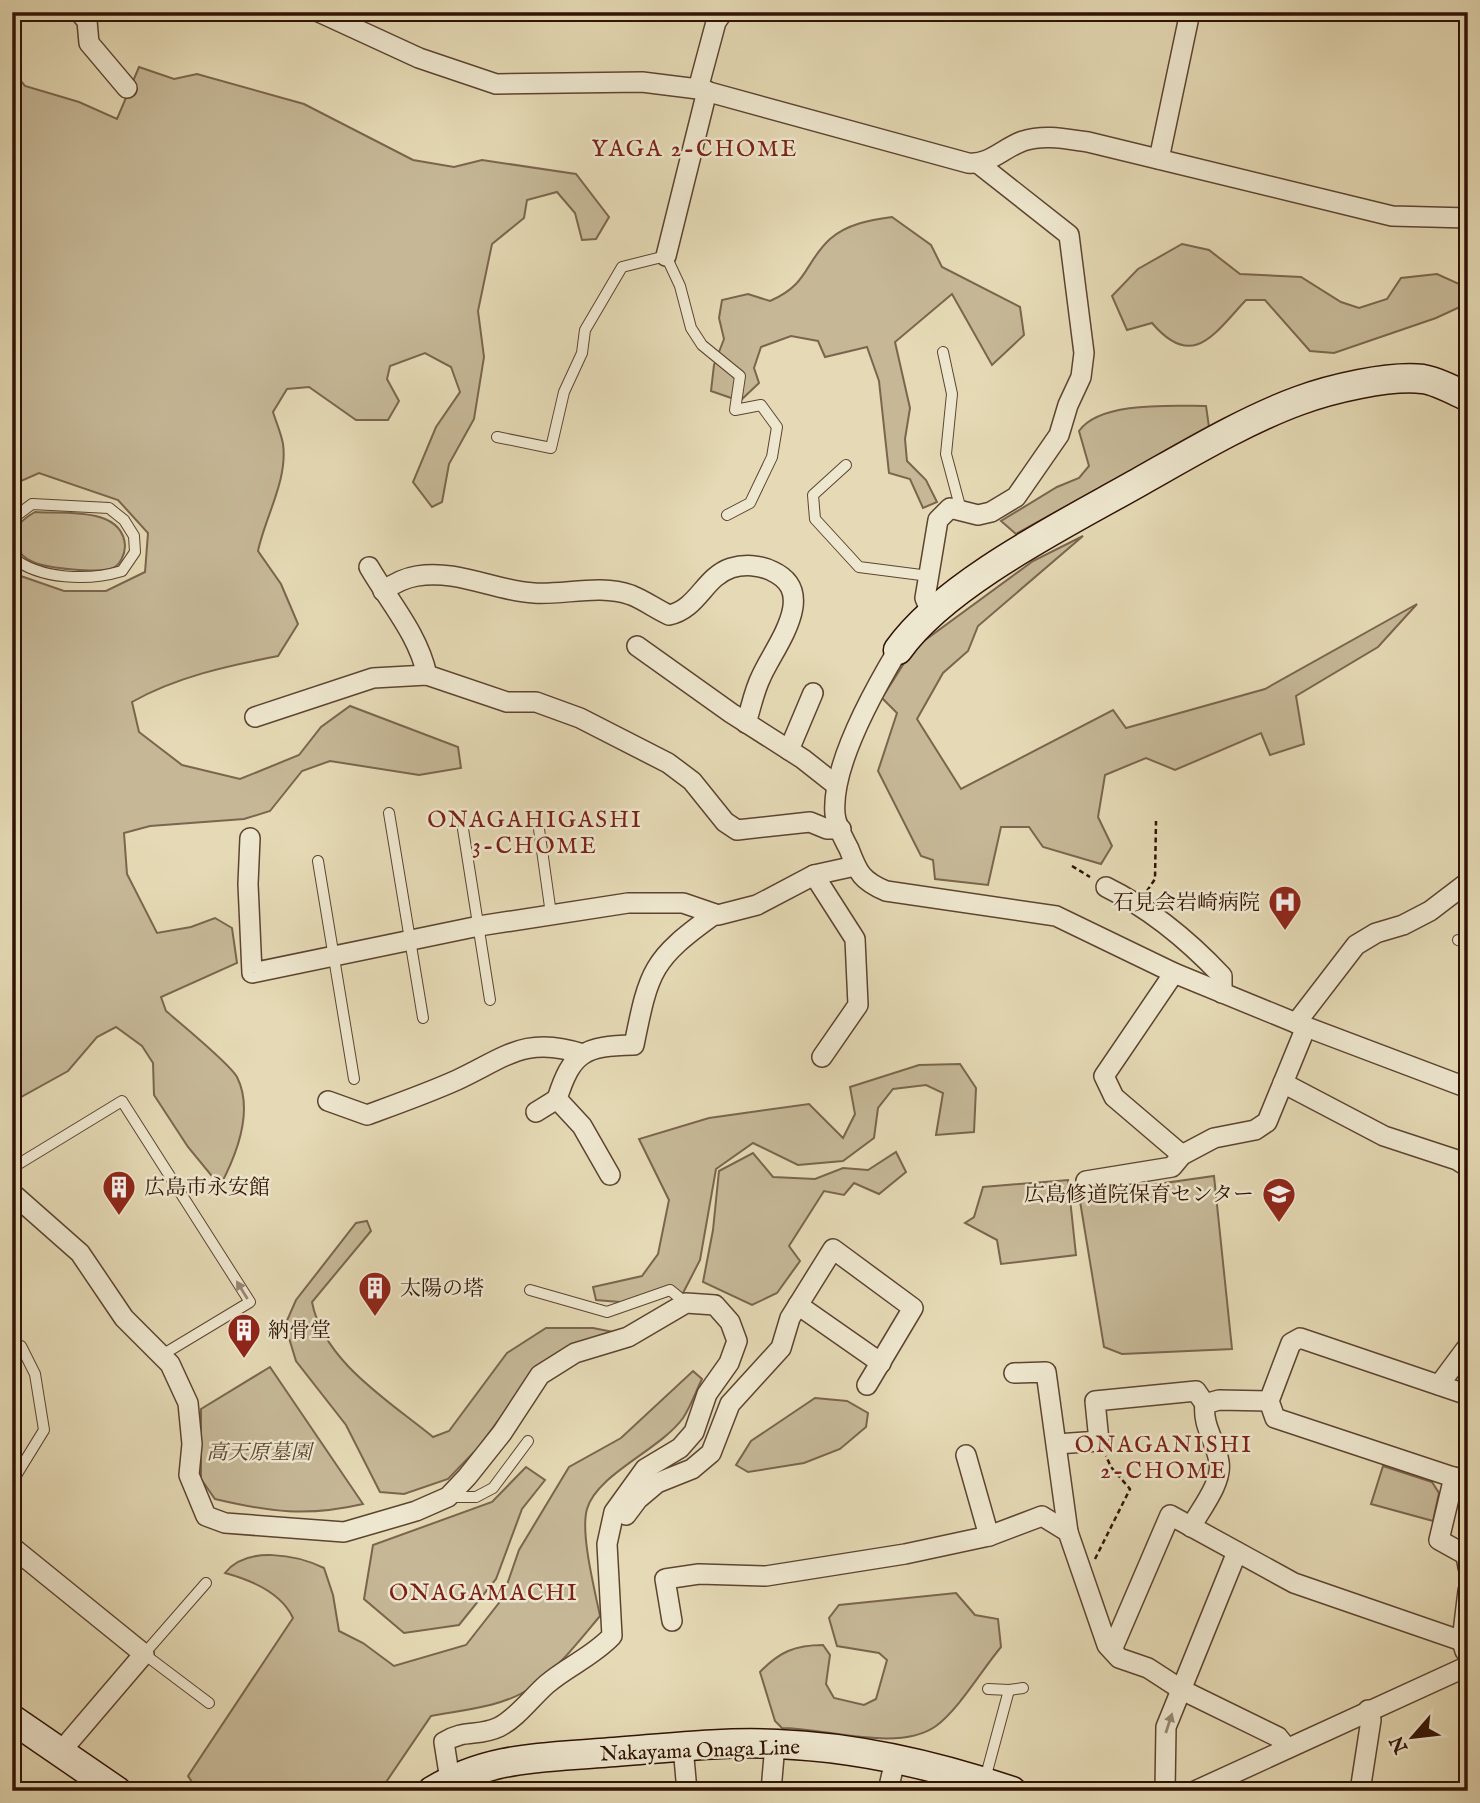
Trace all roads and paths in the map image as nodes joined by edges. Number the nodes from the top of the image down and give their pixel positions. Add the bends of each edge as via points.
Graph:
1 (79, 12) edge
2 (319, 12) edge
3 (723, 12) edge
4 (1190, 12) edge
5 (127, 88) dead end
6 (703, 90) junction
7 (1159, 159) junction
8 (979, 164) junction
9 (1468, 218) edge
10 (666, 256) junction
11 (943, 352) dead end
12 (1468, 397) edge
13 (497, 437) dead end
14 (846, 464) dead end
15 (962, 511) junction
16 (727, 515) dead end
17 (12, 519) edge
18 (12, 557) edge
19 (369, 567) dead end
20 (929, 576) junction
21 (383, 591) junction
22 (931, 613) junction
23 (637, 646) dead end
24 (898, 650) joint
25 (427, 676) junction
26 (813, 693) dead end
27 (255, 718) dead end
28 (746, 723) junction
29 (789, 750) junction
30 (836, 785) junction
31 (389, 813) dead end
32 (1156, 821) dead end
33 (463, 829) dead end
34 (539, 829) dead end
35 (841, 829) junction
36 (250, 838) dead end
37 (318, 861) dead end
38 (855, 866) junction
39 (1072, 866) dead end
40 (814, 875) junction
41 (1468, 881) edge
42 (1106, 887) joint
43 (1139, 903) junction
44 (716, 914) junction
45 (551, 915) junction
46 (479, 926) junction
47 (411, 940) junction
48 (332, 955) junction
49 (1174, 973) junction
50 (1222, 993) junction
51 (489, 1000) dead end
52 (423, 1018) dead end
53 (1301, 1025) junction
54 (583, 1054) junction
55 (822, 1057) dead end
56 (354, 1079) dead end
57 (1283, 1083) junction
58 (1468, 1088) edge
59 (556, 1099) junction
60 (328, 1101) dead end
61 (536, 1112) dead end
62 (1182, 1156) junction
63 (1468, 1167) edge
64 (12, 1168) edge
65 (610, 1175) dead end
66 (1086, 1181) dead end
67 (12, 1193) edge
68 (530, 1290) dead end
69 (686, 1303) junction
70 (798, 1305) junction
71 (21, 1346) dead end
72 (1468, 1346) edge
73 (162, 1355) junction
74 (881, 1363) junction
75 (1014, 1373) dead end
76 (867, 1385) dead end
77 (1439, 1385) junction
78 (1468, 1395) edge
79 (1269, 1401) junction
80 (1205, 1404) junction
81 (528, 1441) dead end
82 (1099, 1441) junction
83 (1057, 1444) junction
84 (966, 1455) dead end
85 (1461, 1480) edge
86 (12, 1482) edge
87 (448, 1497) junction
88 (1191, 1527) junction
89 (610, 1530) junction
90 (1068, 1532) junction
91 (989, 1536) junction
92 (12, 1547) edge
93 (1237, 1552) junction
94 (1468, 1567) edge
95 (1086, 1577) junction
96 (206, 1583) dead end
97 (1468, 1591) edge
98 (672, 1621) dead end
99 (1462, 1641) junction
100 (1112, 1650) junction
101 (144, 1654) junction
102 (1468, 1664) edge
103 (1023, 1688) dead end
104 (988, 1689) dead end
105 (1009, 1690) junction
106 (1182, 1690) junction
107 (209, 1703) dead end
108 (1368, 1710) junction
109 (12, 1719) edge
110 (775, 1744) junction
111 (683, 1747) junction
112 (1286, 1747) junction
113 (62, 1750) junction
114 (895, 1760) junction
115 (441, 1785) edge
116 (999, 1788) edge
117 (117, 1791) edge
118 (687, 1791) edge
119 (771, 1791) edge
120 (888, 1791) edge
121 (1165, 1791) edge
122 (1195, 1791) edge
123 (1360, 1791) edge

1 - 5 street via 87,21 89,43
2 - 6 street via 419,58 496,84 642,82
3 - 6 street via 716,22
4 - 7 street
6 - 8 street
6 - 10 street
7 - 8 street via 1045,136 1021,142
7 - 9 street via 1392,216
8 - 15 street via 1069,235 1084,353 1082,377 1059,435 1032,478 1016,497 991,512
10 - 13 lane via 622,267 605,291 584,330 582,353 564,392 551,447
10 - 16 lane via 691,328 702,345 740,376 735,410 761,405 777,427 772,457 750,503
11 - 15 lane via 953,394 947,454
12 - 22 main road via 1424,379 1377,382 1298,401 1193,452 1050,533
14 - 20 lane via 813,495 815,519 859,567
15 - 20 street via 950,508 938,520
17 - 18 lane via 32,504 109,508 134,536 135,552 122,571 98,578 36,571
19 - 21 street
20 - 22 street via 925,598
21 - 25 street via 411,631
21 - 28 street via 418,575 457,577 536,594 582,590 630,594 669,615 683,612 729,568 746,565 771,570 786,579 794,597 793,615 760,679
22 - 24 main road
23 - 28 street
24 - 30 street via 870,695
25 - 27 street via 373,678
25 - 35 street via 507,702 536,702 580,718 668,763 737,830 810,822
26 - 29 street
28 - 29 street
29 - 30 street
30 - 35 street via 835,816
31 - 47 lane
32 - 43 path via 1155,878
33 - 46 lane
34 - 45 lane
35 - 38 street
36 - 48 street via 252,973
37 - 48 lane
38 - 40 street
38 - 49 street via 866,882 886,891 1056,916
39 - 42 path
40 - 44 street via 757,905
40 - 55 street via 855,939 858,1005
41 - 53 street via 1430,911 1356,945
42 - 43 street
43 - 50 street via 1192,944 1222,976
44 - 45 street via 683,902
44 - 54 street via 674,943 655,968 644,994 634,1045 607,1045
45 - 46 street
46 - 47 street
46 - 51 lane
47 - 48 street
47 - 52 lane
48 - 56 lane
49 - 50 street
49 - 62 street via 1104,1076 1114,1097
50 - 53 street
53 - 57 street
53 - 58 street
54 - 59 street via 567,1068
54 - 60 street via 556,1045 524,1048 367,1115
57 - 62 street via 1267,1122 1255,1130 1214,1139
57 - 63 street via 1384,1136
59 - 61 street
59 - 65 street via 582,1126
62 - 66 street via 1172,1167
73 -> 64 lane via 250,1302 122,1101
67 - 73 street via 80,1253 124,1318
68 - 69 lane via 607,1312 670,1290
69 - 87 street via 628,1337 575,1353 540,1375 502,1433
69 - 89 street via 715,1305 730,1322 737,1340 733,1352 707,1394 694,1432 680,1448 645,1468 614,1512
70 - 74 street
70 - 74 street via 834,1249 913,1308
70 - 89 street via 781,1348 730,1404 711,1453 692,1469 657,1483
71 - 86 lane via 35,1374 44,1430
72 - 77 street
73 - 87 street via 188,1403 189,1475 206,1516 225,1523 344,1532
74 - 76 street
75 - 83 street via 1046,1372
77 - 78 street
77 - 79 street via 1300,1338 1291,1343
79 - 80 street
79 - 85 street via 1275,1418
80 - 82 street via 1196,1391 1095,1401
80 - 88 street via 1203,1417 1220,1464 1216,1482
81 - 87 lane via 493,1488 477,1497
82 - 83 street
82 - 95 path via 1111,1467 1130,1489
83 - 90 street
84 - 91 street
85 - 94 street via 1439,1540 1465,1555
88 - 93 street
88 - 100 street via 1170,1515
89 - 115 street via 612,1636 596,1653 550,1681 502,1726 481,1734 460,1732 444,1742
90 - 91 street via 1042,1516
90 - 95 street
91 - 98 street via 766,1576 698,1574 665,1579
92 - 101 street
93 - 99 street via 1294,1583
93 - 106 street
95 - 100 street
96 - 101 lane
97 - 99 street
99 - 102 street
100 - 106 street
101 - 107 lane
101 - 113 street
102 - 108 street
103 - 105 lane
104 - 105 lane
105 - 116 lane
106 - 112 street via 1278,1737
121 -> 106 street via 1166,1727
108 - 112 street
108 - 123 street via 1371,1720
109 - 113 main road
110 - 111 main road, Nakayama Onaga Line
110 - 114 main road, Nakayama Onaga Line
110 - 119 street
111 - 115 main road, Nakayama Onaga Line via 521,1760 475,1768
111 - 118 street
112 - 122 street
113 - 117 main road
114 - 116 main road, Nakayama Onaga Line
114 - 120 street

